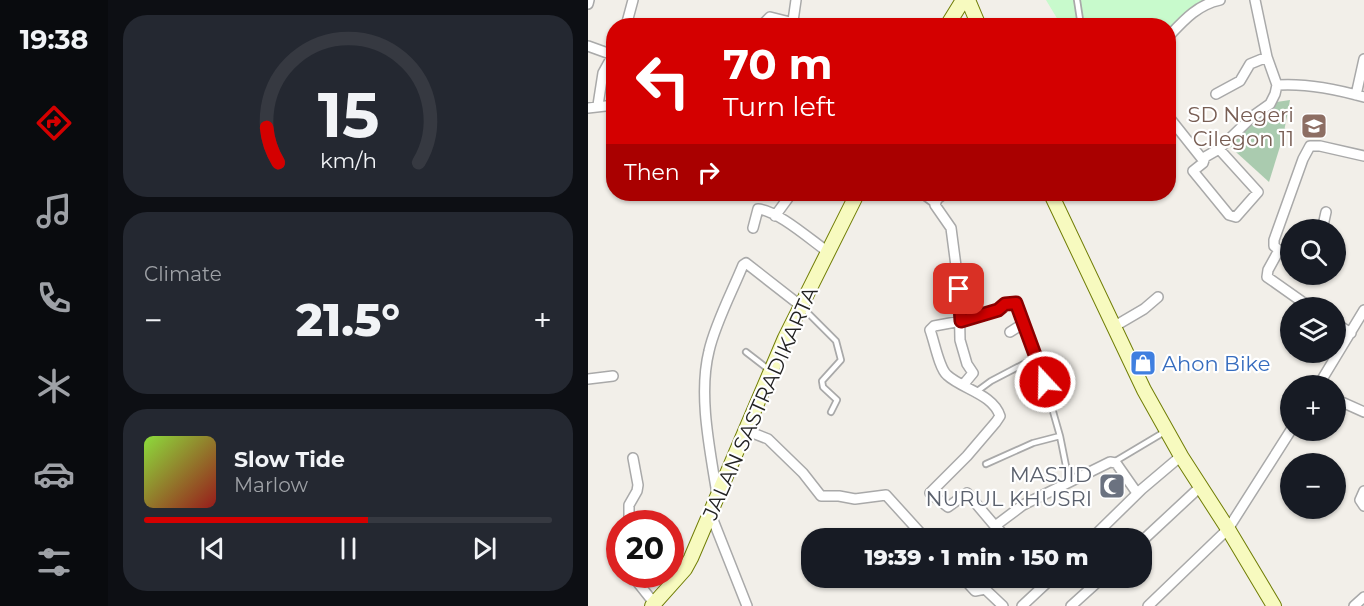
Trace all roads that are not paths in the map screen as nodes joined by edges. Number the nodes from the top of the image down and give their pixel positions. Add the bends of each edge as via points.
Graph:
1 (590, 0) edge
2 (633, 0) edge
3 (796, 0) edge
4 (963, 0) edge
5 (968, 0) edge
6 (1077, 0) edge
7 (1220, 0) edge
8 (1255, 0) edge
9 (588, 4) edge
10 (628, 18) edge
11 (793, 18) edge
12 (952, 18) edge
13 (976, 18) edge
14 (1080, 18) edge
15 (1176, 29) edge
16 (588, 46) edge
17 (606, 52) edge
18 (1267, 57) junction
19 (1364, 59) edge
20 (606, 67) edge
21 (1277, 85) junction
22 (1216, 94) dead end
23 (1360, 96) edge
24 (598, 105) junction
25 (606, 105) edge
26 (588, 108) edge
27 (1176, 126) edge
28 (1219, 148) junction
29 (1364, 156) edge
30 (1203, 160) junction
31 (786, 201) edge
32 (854, 201) edge
33 (930, 201) edge
34 (936, 201) edge
35 (1054, 201) edge
36 (935, 205) junction
37 (1326, 212) dead end
38 (775, 216) junction
39 (1324, 219) edge
40 (753, 228) dead end
41 (1279, 250) joint
42 (828, 252) junction
43 (1158, 297) dead end
44 (1295, 297) edge
45 (801, 306) junction
46 (1364, 310) edge
47 (961, 321) junction
48 (1023, 321) junction
49 (1115, 326) junction
50 (1346, 330) edge
51 (1010, 332) dead end
52 (1351, 333) junction
53 (746, 352) dead end
54 (1035, 358) junction
55 (771, 370) junction
56 (1325, 375) edge
57 (613, 376) dead end
58 (588, 379) edge
59 (963, 385) junction
60 (976, 392) junction
61 (1346, 404) edge
62 (831, 412) dead end
63 (1364, 412) edge
64 (745, 430) junction
65 (1167, 430) junction
66 (1060, 436) junction
67 (1284, 441) edge
68 (1181, 456) junction
69 (633, 458) dead end
70 (1114, 462) junction
71 (986, 464) dead end
72 (1069, 483) junction
73 (1200, 488) junction
74 (1364, 491) edge
75 (1137, 493) junction
76 (717, 497) junction
77 (1364, 506) edge
78 (629, 510) edge
79 (711, 515) junction
80 (995, 526) joint
81 (916, 528) edge
82 (1102, 528) edge
83 (1228, 529) junction
84 (1152, 532) edge
85 (640, 588) edge
86 (972, 588) edge
87 (1040, 588) edge
88 (1091, 588) edge
89 (1364, 597) edge
90 (653, 605) edge
91 (747, 606) edge
92 (1003, 606) edge
93 (1022, 606) edge
94 (1071, 606) edge
95 (1148, 606) edge
96 (1274, 606) edge
97 (1354, 606) edge

1 - 9 street
2 - 10 street
3 - 11 street
4 - 12 street
5 - 13 street
6 - 14 lane
7 - 15 street via 1194,11
8 - 18 street
16 - 17 street
18 - 21 street
18 - 22 street via 1250,64 1240,81
19 - 23 street
20 - 24 street
21 - 23 street via 1320,87
21 - 28 street via 1270,104
24 - 25 street
24 - 26 street
27 - 30 street
28 - 30 street
28 - 30 street via 1258,192 1236,217 1229,215 1193,172
29 - 41 street via 1310,146 1274,240
31 - 38 street
32 - 42 street, JALAN SASTRADIKARTA
33 - 36 lane
34 - 36 street
35 - 49 street
36 - 47 street via 951,228
37 - 39 street
38 - 40 street via 758,209
38 - 42 street
41 - 44 street via 1267,277
42 - 45 street, JALAN SASTRADIKARTA
43 - 49 street
45 - 55 street, JALAN SASTRADIKARTA
45 - 62 lane via 836,341 841,360 822,381 837,400
45 - 76 street via 746,263 743,265 710,345 705,374
46 - 52 street
47 - 48 street via 1014,302
47 - 59 street via 960,340 973,375
47 - 59 street via 930,330 944,372
48 - 51 street
48 - 54 lane
49 - 65 street
50 - 52 street
52 - 56 street
53 - 55 lane
54 - 60 lane
54 - 66 lane
55 - 64 street, JALAN SASTRADIKARTA
57 - 58 street
59 - 60 street
60 - 80 street via 997,409 999,419 930,493 948,507 967,493
61 - 63 street
64 - 76 street, JALAN SASTRADIKARTA
64 - 81 street via 771,442 821,496 855,500 886,495
65 - 68 street
65 - 70 lane
66 - 71 lane
66 - 72 lane
67 - 83 street
68 - 73 street
68 - 75 street
69 - 78 street via 638,485
70 - 72 street
70 - 75 street
72 - 80 street via 1016,509
73 - 83 street
73 - 84 street
74 - 77 street via 1360,500
75 - 82 street
76 - 79 street, JALAN SASTRADIKARTA
79 - 90 street, JALAN SASTRADIKARTA via 685,569
79 - 91 street
83 - 95 street
83 - 96 street
85 - 90 street
86 - 92 street via 985,590
87 - 93 street
88 - 94 street
89 - 97 street

